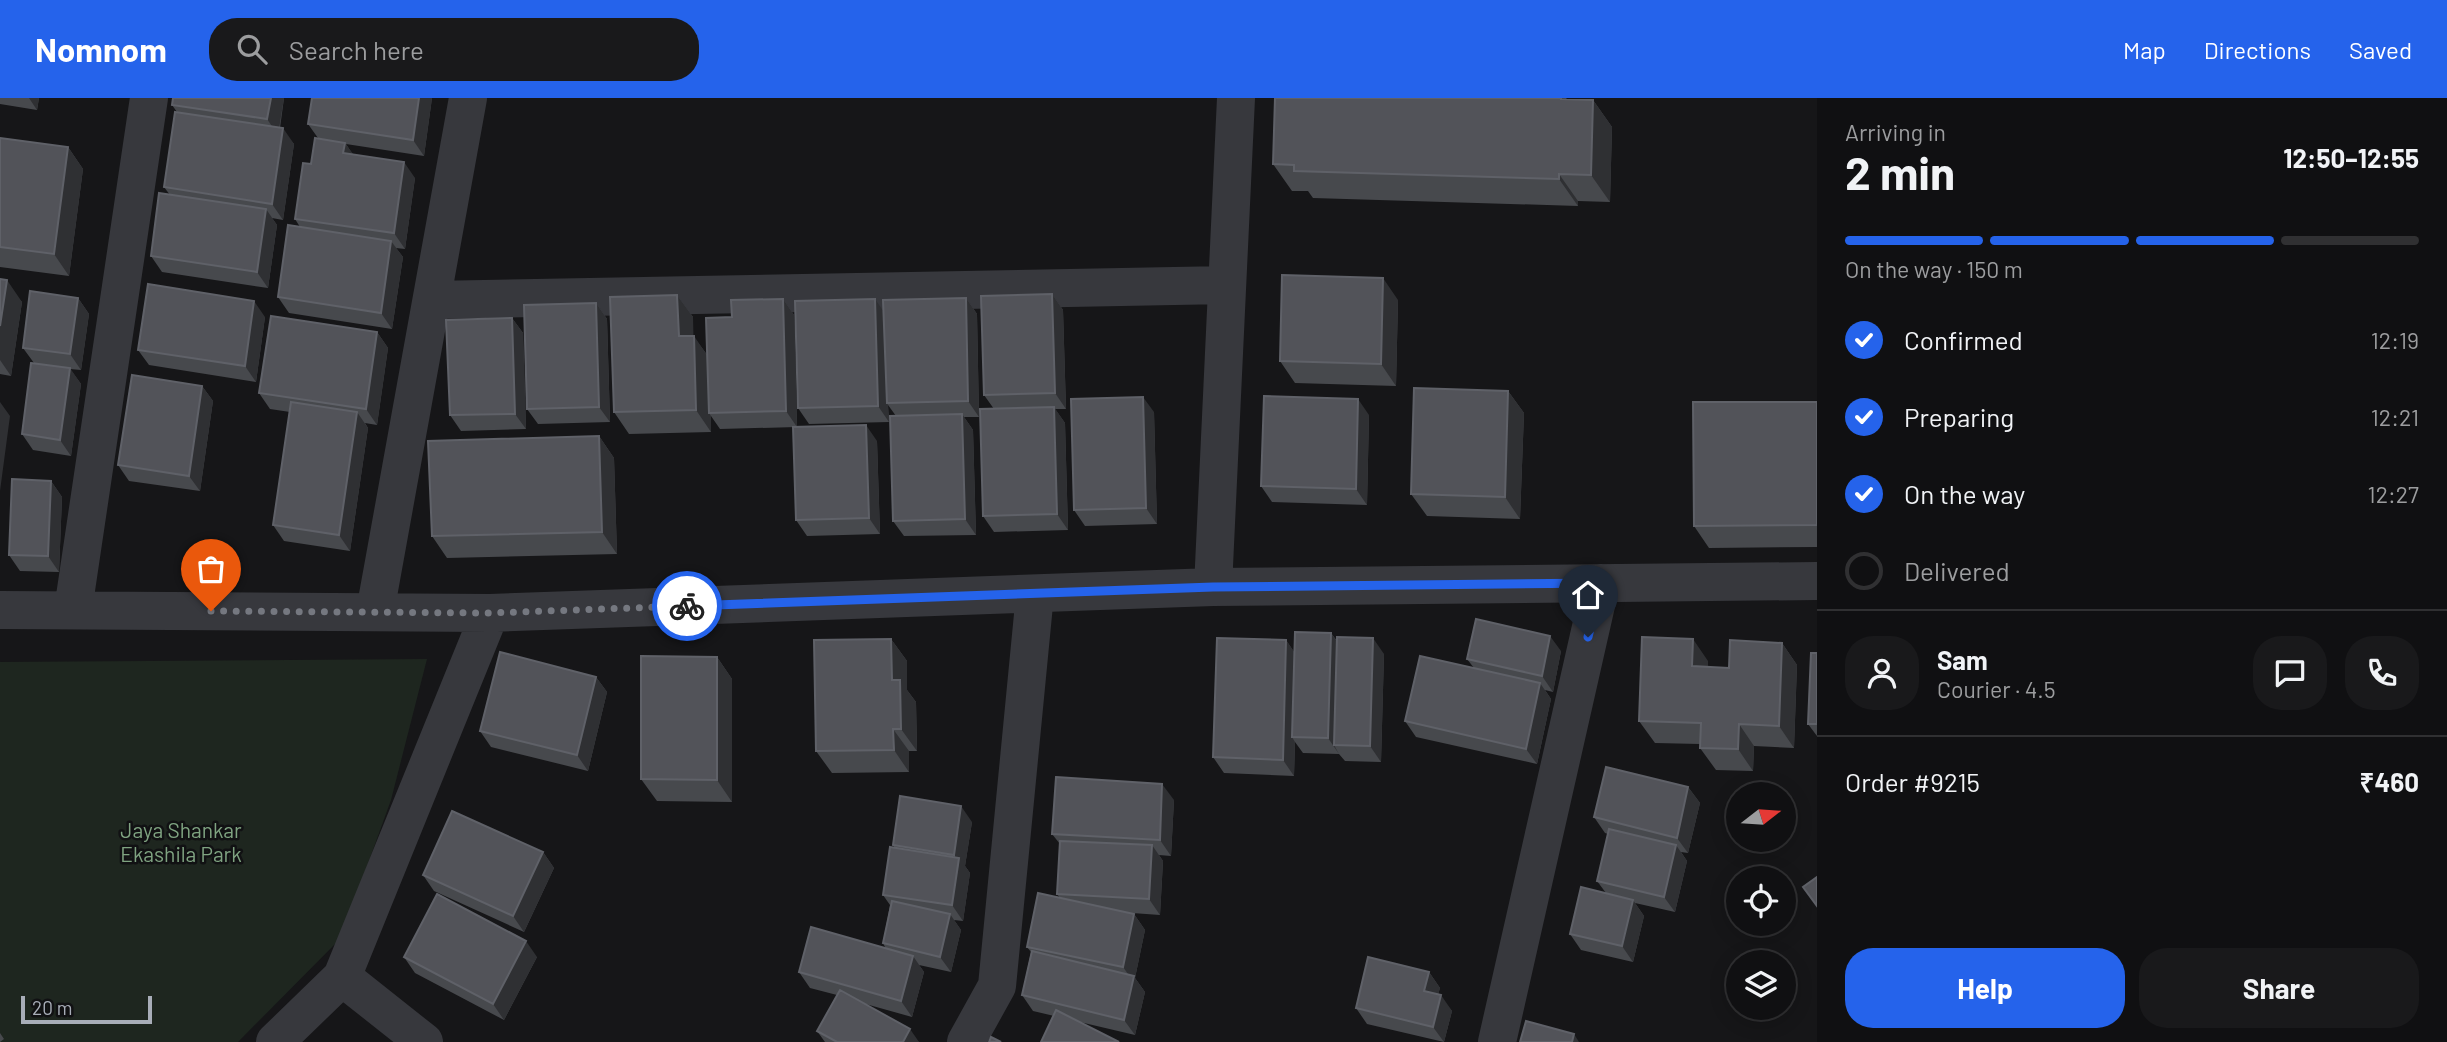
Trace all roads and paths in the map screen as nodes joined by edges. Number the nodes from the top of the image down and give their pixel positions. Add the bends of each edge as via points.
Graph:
1 (149, 98) edge
2 (468, 98) edge
3 (1236, 98) edge
4 (1227, 285) junction
5 (432, 300) junction
6 (1817, 581) edge
7 (1601, 583) junction
8 (1213, 587) junction
9 (1035, 594) junction
10 (0, 610) edge
11 (73, 610) junction
12 (375, 612) junction
13 (490, 613) junction
14 (342, 977) junction
15 (275, 1042) edge
16 (424, 1042) edge
17 (966, 1042) edge
18 (1497, 1042) edge

1 - 11 street
2 - 5 street
3 - 4 street
4 - 5 street
4 - 8 street
5 - 12 street
6 - 7 street
7 - 8 street
7 - 18 street
8 - 9 street
9 - 13 street
9 - 17 street via 997,986
10 - 11 street
11 - 12 street
12 - 13 street
13 - 14 street
14 - 15 street
14 - 16 street

